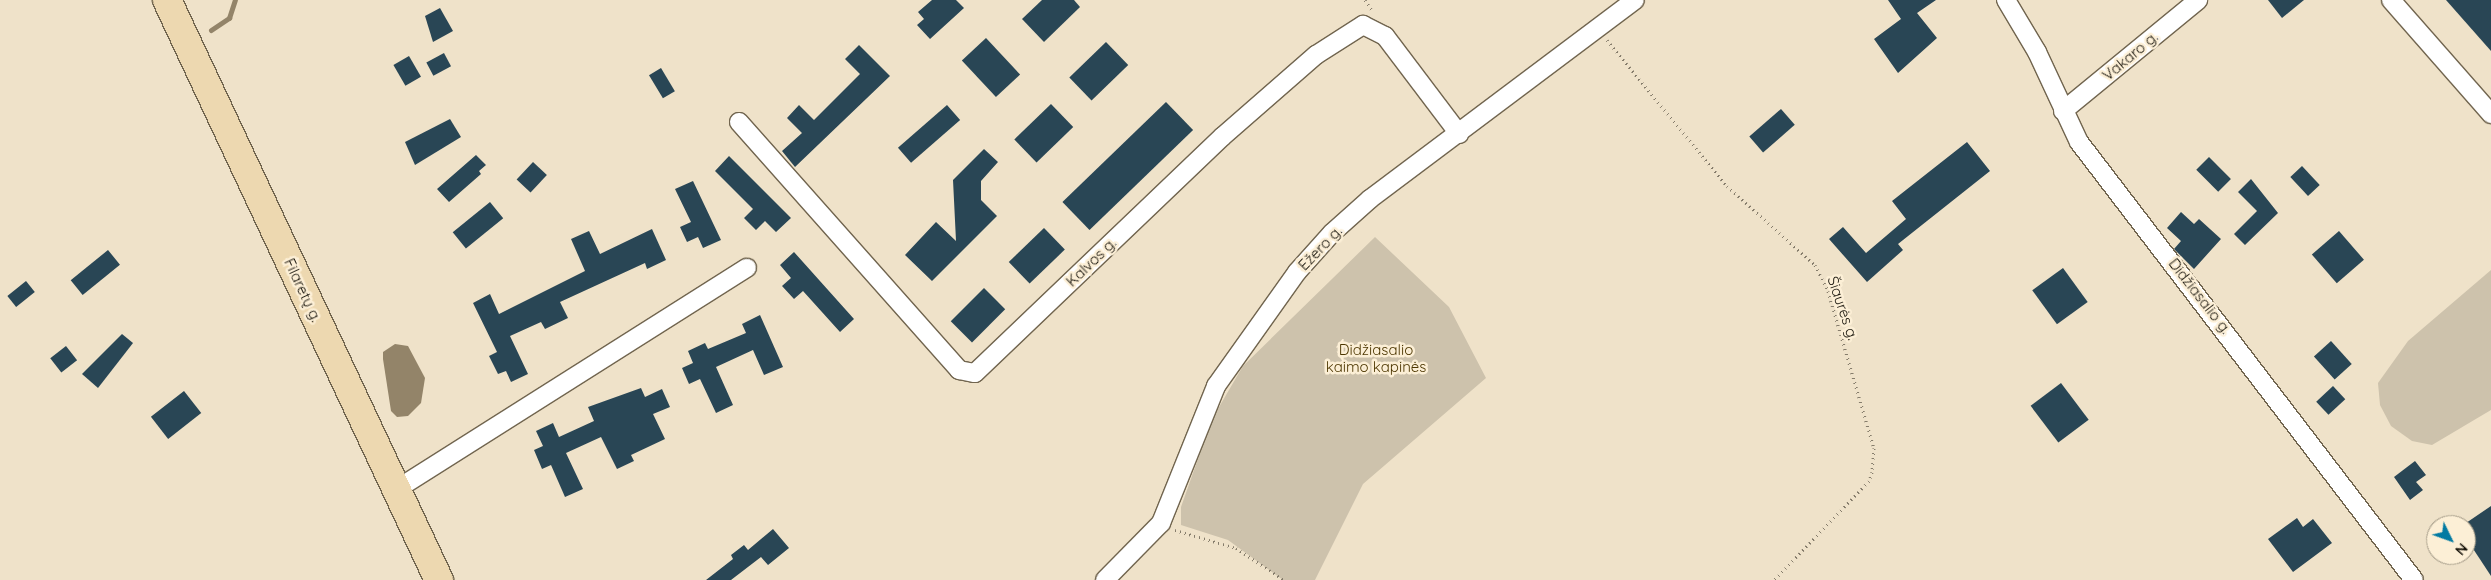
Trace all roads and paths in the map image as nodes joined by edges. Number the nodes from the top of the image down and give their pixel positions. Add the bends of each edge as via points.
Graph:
1 (166, 0) edge
2 (1635, 0) edge
3 (2006, 0) edge
4 (2198, 0) edge
5 (2391, 0) edge
6 (1597, 28) junction
7 (2063, 112) junction
8 (2491, 114) edge
9 (739, 122) dead end
10 (1459, 134) junction
11 (747, 268) dead end
12 (396, 490) junction
13 (1161, 523) junction
14 (439, 580) edge
15 (1105, 580) edge
16 (1284, 580) edge
17 (1774, 580) edge
18 (2414, 580) edge

1 - 12 main road, Filaretų g.
2 - 6 street, Ežero g.
3 - 7 street, Didžiasalio g. via 2037,52
4 - 7 street, Vakaro g.
5 - 8 street
6 - 10 street, Ežero g.
6 - 17 path, Šiaurės g. via 1727,186 1815,265 1828,291 1874,448 1872,472 1869,481
7 - 18 street, Didžiasalio g. via 2079,142 2203,298
9 - 10 street, Kalvos g. via 959,370 975,373 1222,137 1316,55 1363,25 1385,36
10 - 13 street, Ežero g. via 1370,199 1297,272 1216,386
11 - 12 street
12 - 14 main road, Filaretų g.
13 - 15 street, Ežero g.
13 - 16 path via 1236,548

